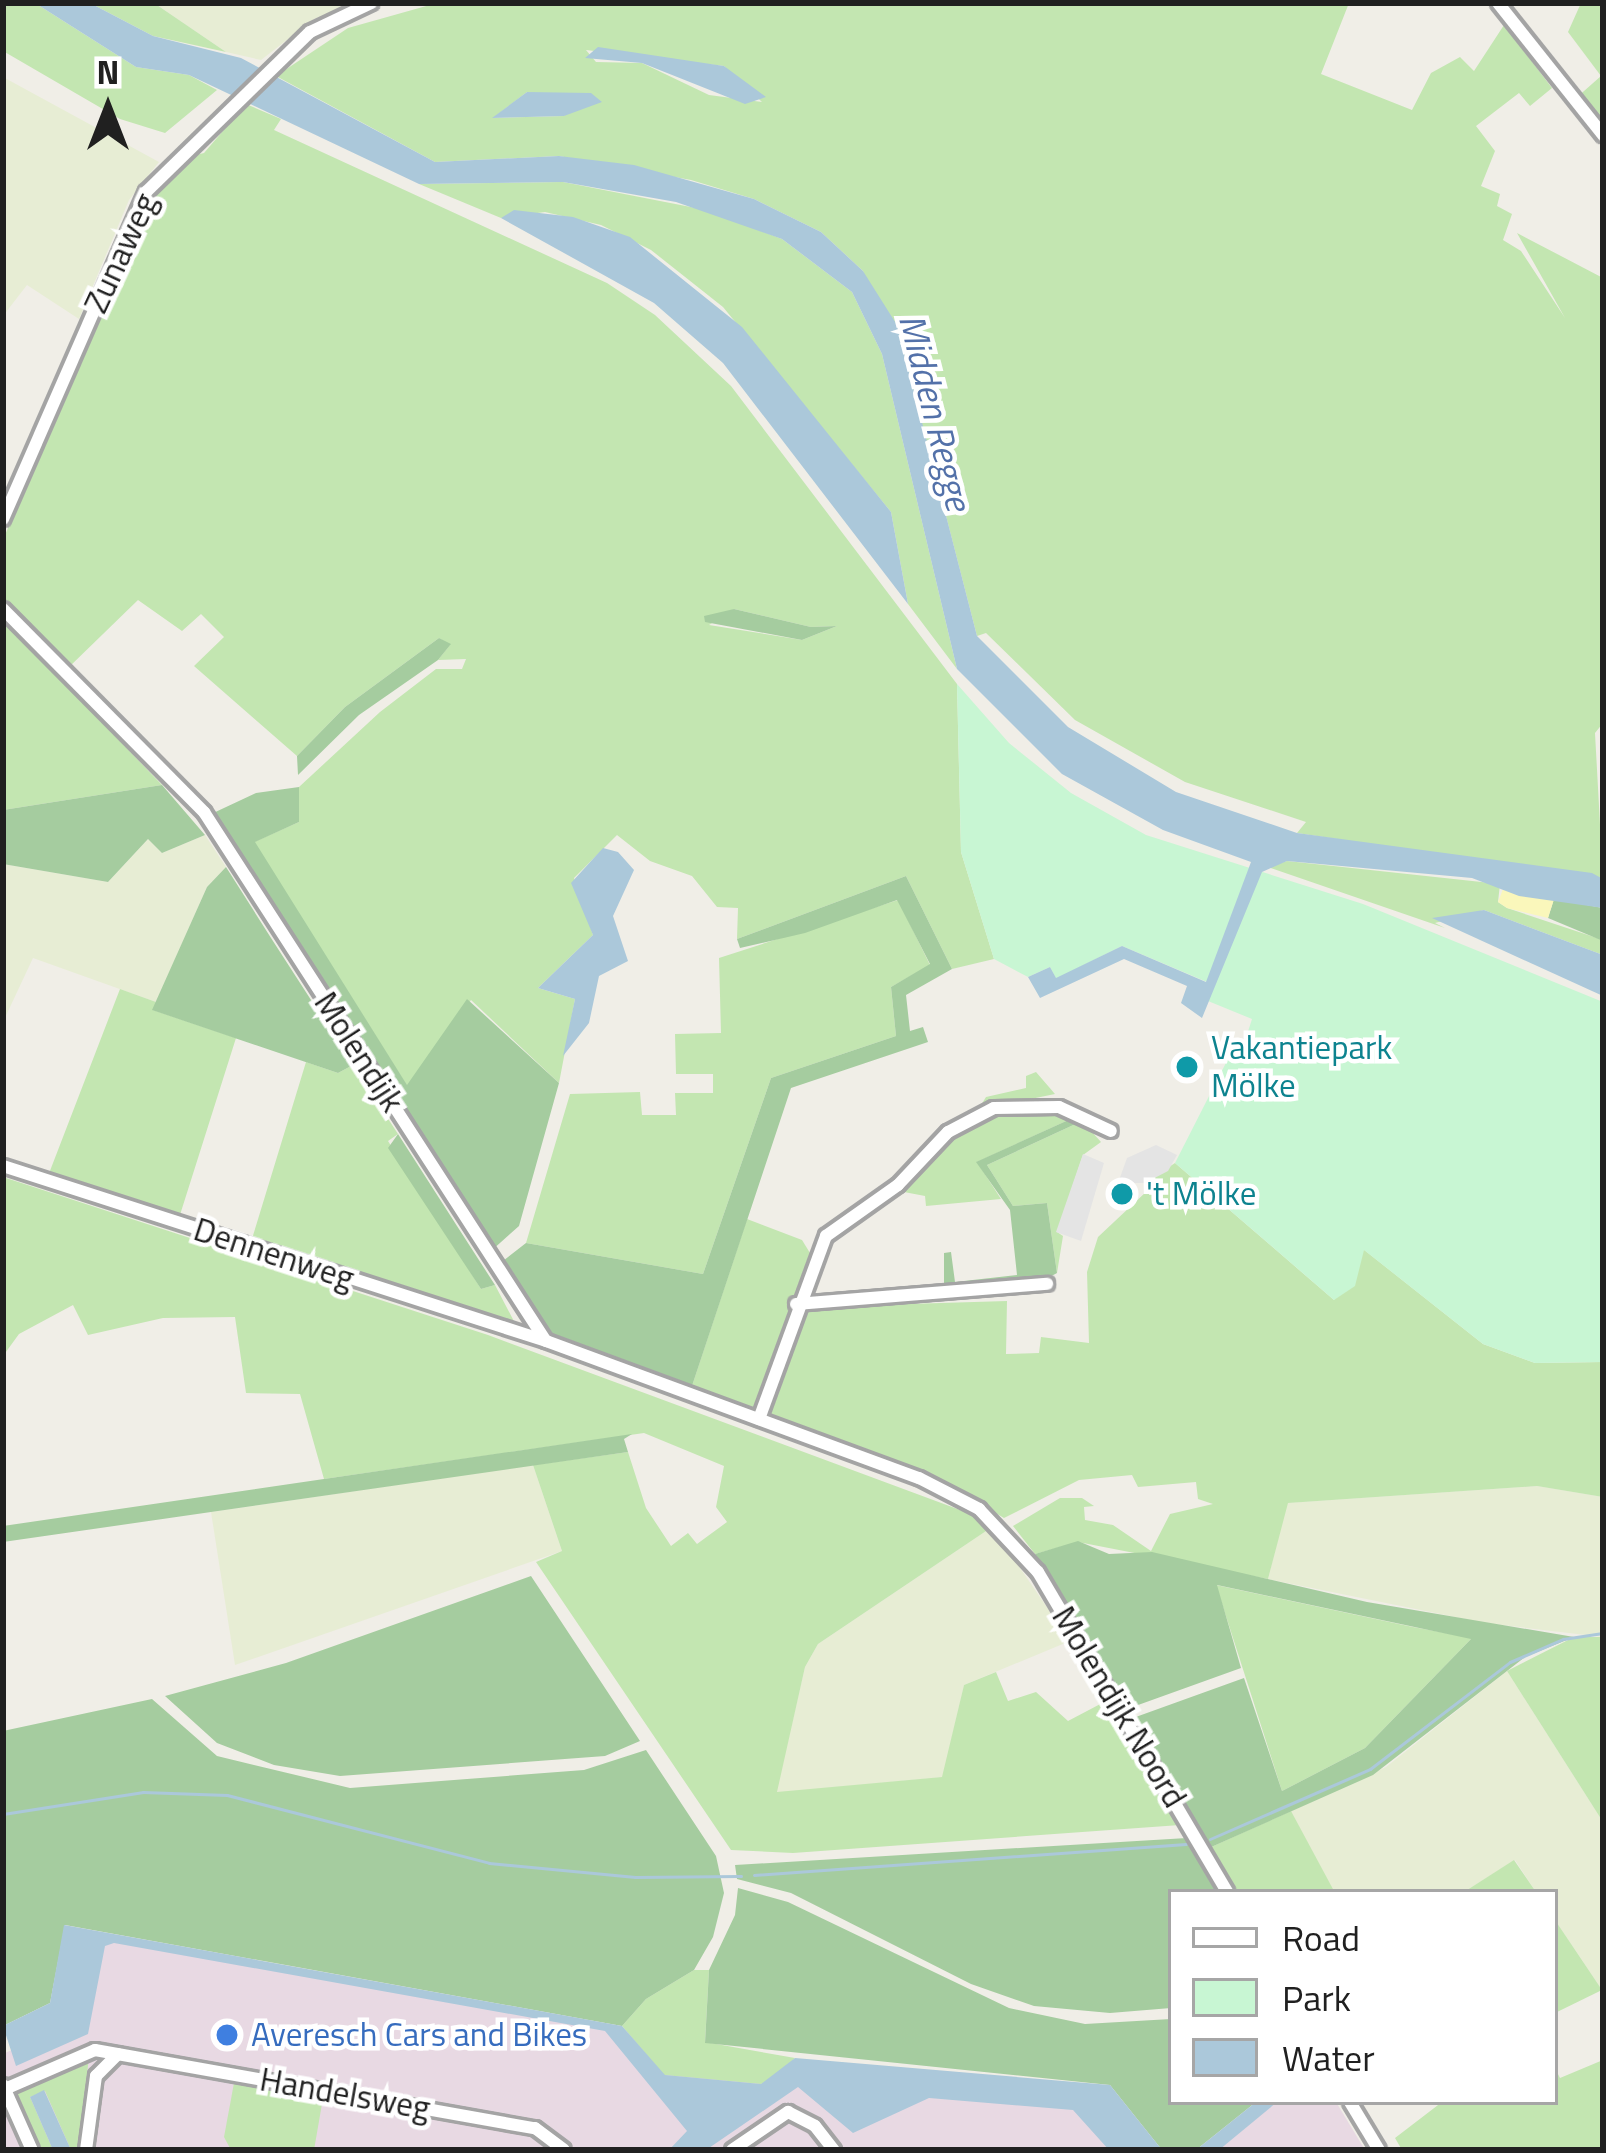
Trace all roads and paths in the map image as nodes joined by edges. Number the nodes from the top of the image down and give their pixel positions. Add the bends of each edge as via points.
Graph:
1 (371, 3) edge
2 (1498, 3) edge
3 (1603, 135) edge
4 (3, 519) edge
5 (3, 609) edge
6 (1112, 1131) dead end
7 (3, 1166) edge
8 (1047, 1284) dead end
9 (796, 1304) junction
10 (546, 1341) junction
11 (759, 1419) junction
12 (1225, 1889) edge
13 (119, 2054) junction
14 (4, 2087) edge
15 (1352, 2105) edge
16 (32, 2150) edge
17 (86, 2150) edge
18 (564, 2150) edge
19 (732, 2150) edge
20 (834, 2150) edge
21 (1379, 2150) edge

1 - 4 street, Zunaweg via 327,21 272,67 138,204
2 - 3 street
5 - 10 street, Molendijk via 204,812
6 - 9 street via 1067,1107 994,1108 966,1120 898,1185 826,1236
7 - 10 street, Dennenweg
8 - 9 street
9 - 11 street
10 - 11 street
11 - 12 street, Molendijk Noord via 919,1478 1003,1527 1038,1572
13 - 14 street, Handelsweg via 95,2050
13 - 17 street via 96,2076
13 - 18 street, Handelsweg via 536,2128
14 - 16 street
15 - 21 street
19 - 20 street via 788,2112 815,2126

